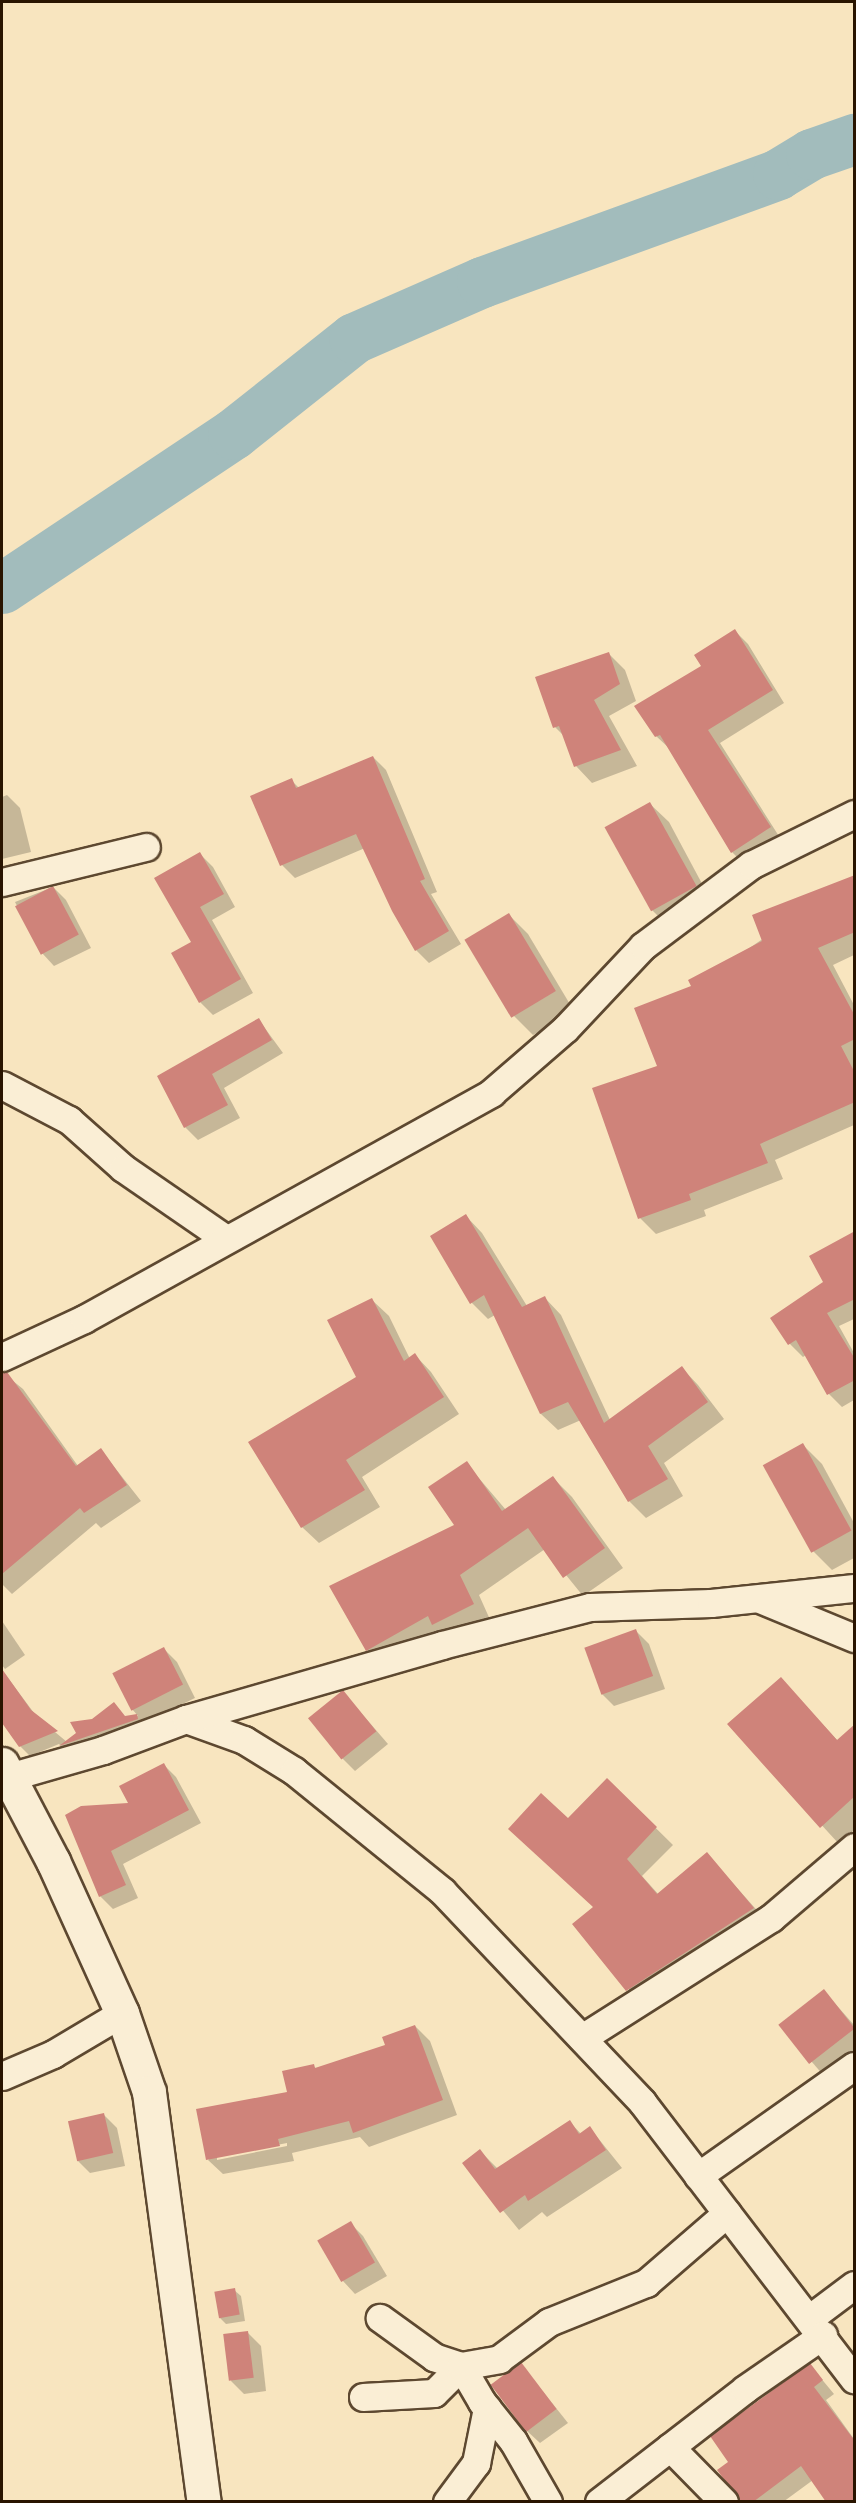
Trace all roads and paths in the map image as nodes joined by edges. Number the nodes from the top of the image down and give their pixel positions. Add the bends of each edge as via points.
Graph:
1 (851, 820) edge
2 (147, 847) dead end
3 (2, 882) edge
4 (2, 1085) edge
5 (226, 1239) junction
6 (2, 1357) edge
7 (855, 1588) edge
8 (761, 1599) junction
9 (855, 1638) edge
10 (186, 1719) junction
11 (5, 1771) edge
12 (855, 1847) edge
13 (122, 2013) junction
14 (582, 2038) junction
15 (855, 2066) edge
16 (2, 2076) edge
17 (698, 2176) junction
18 (727, 2213) junction
19 (855, 2285) edge
20 (380, 2318) dead end
21 (816, 2326) junction
22 (460, 2366) junction
23 (855, 2379) edge
24 (363, 2397) dead end
25 (487, 2408) junction
26 (670, 2447) junction
27 (204, 2502) edge
28 (447, 2502) edge
29 (548, 2502) edge
30 (599, 2502) edge
31 (724, 2502) edge

1 - 5 street via 751,865 643,946 565,1029 491,1093
2 - 3 street
4 - 5 street via 69,1120 123,1168
5 - 6 street via 84,1319
7 - 8 street
8 - 9 street
8 - 10 street via 590,1607 442,1644
10 - 11 street via 103,1750
10 - 14 street via 244,1740 294,1771 442,1891
11 - 13 street via 53,1861
12 - 14 street via 771,1918
13 - 16 street via 53,2055
13 - 27 street via 149,2092
14 - 17 street via 642,2102
15 - 17 street
17 - 18 street
18 - 21 street
18 - 22 street via 646,2283 549,2322 499,2359
19 - 21 street
20 - 22 street via 434,2357
21 - 23 street
21 - 26 street
22 - 24 street via 434,2393
22 - 25 street
25 - 28 street via 476,2463
25 - 29 street via 513,2441
26 - 30 street
26 - 31 street

